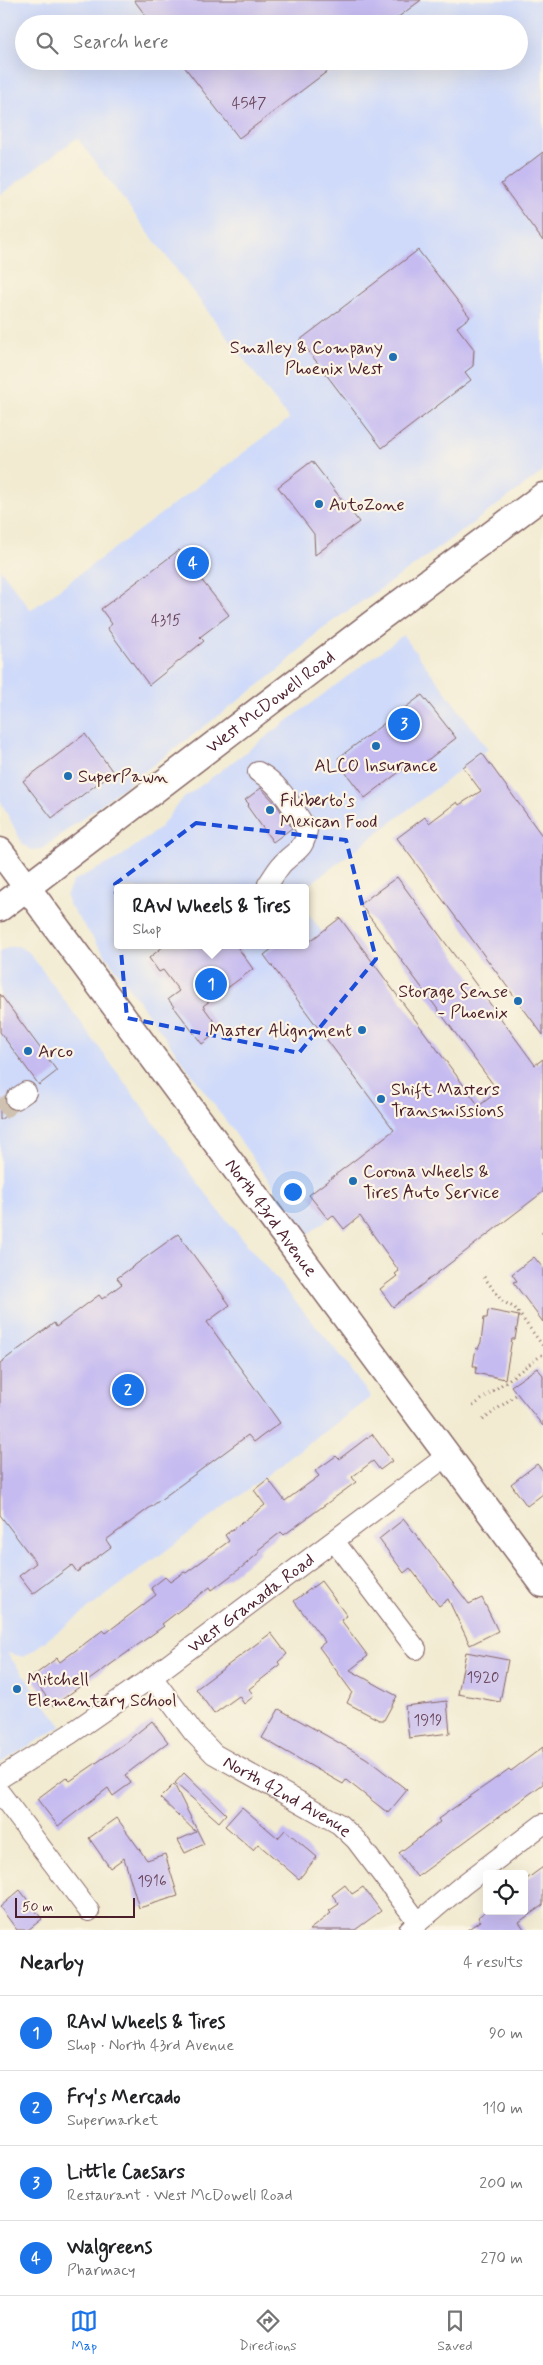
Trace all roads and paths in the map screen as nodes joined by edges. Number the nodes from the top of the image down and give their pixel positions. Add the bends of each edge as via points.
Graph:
1 (543, 496) edge
2 (258, 772) dead end
3 (0, 851) edge
4 (268, 884) dead end
5 (27, 888) junction
6 (0, 908) edge
7 (484, 1277) dead end
8 (543, 1346) edge
9 (543, 1354) edge
10 (518, 1394) dead end
11 (473, 1406) dead end
12 (483, 1420) dead end
13 (448, 1455) junction
14 (334, 1541) junction
15 (543, 1584) edge
16 (416, 1649) dead end
17 (152, 1677) junction
18 (0, 1778) edge
19 (0, 1793) edge
20 (543, 1824) edge
21 (88, 1911) dead end
22 (414, 1926) edge

1 - 5 main road, West McDowell Road
2 - 4 street via 277,787 308,830 305,842 284,862
3 - 5 main road, North 43rd Avenue
5 - 6 main road, West McDowell Road
5 - 13 main road, North 43rd Avenue
7 - 8 path via 502,1301 515,1308
9 - 11 path
10 - 12 path
13 - 14 street, West Granada Road
13 - 15 main road, North 43rd Avenue
14 - 16 street
14 - 17 street, West Granada Road
17 - 18 street, West Granada Road
17 - 22 street, North 42nd Avenue via 214,1754 339,1824 356,1840
19 - 21 street
20 - 22 street

